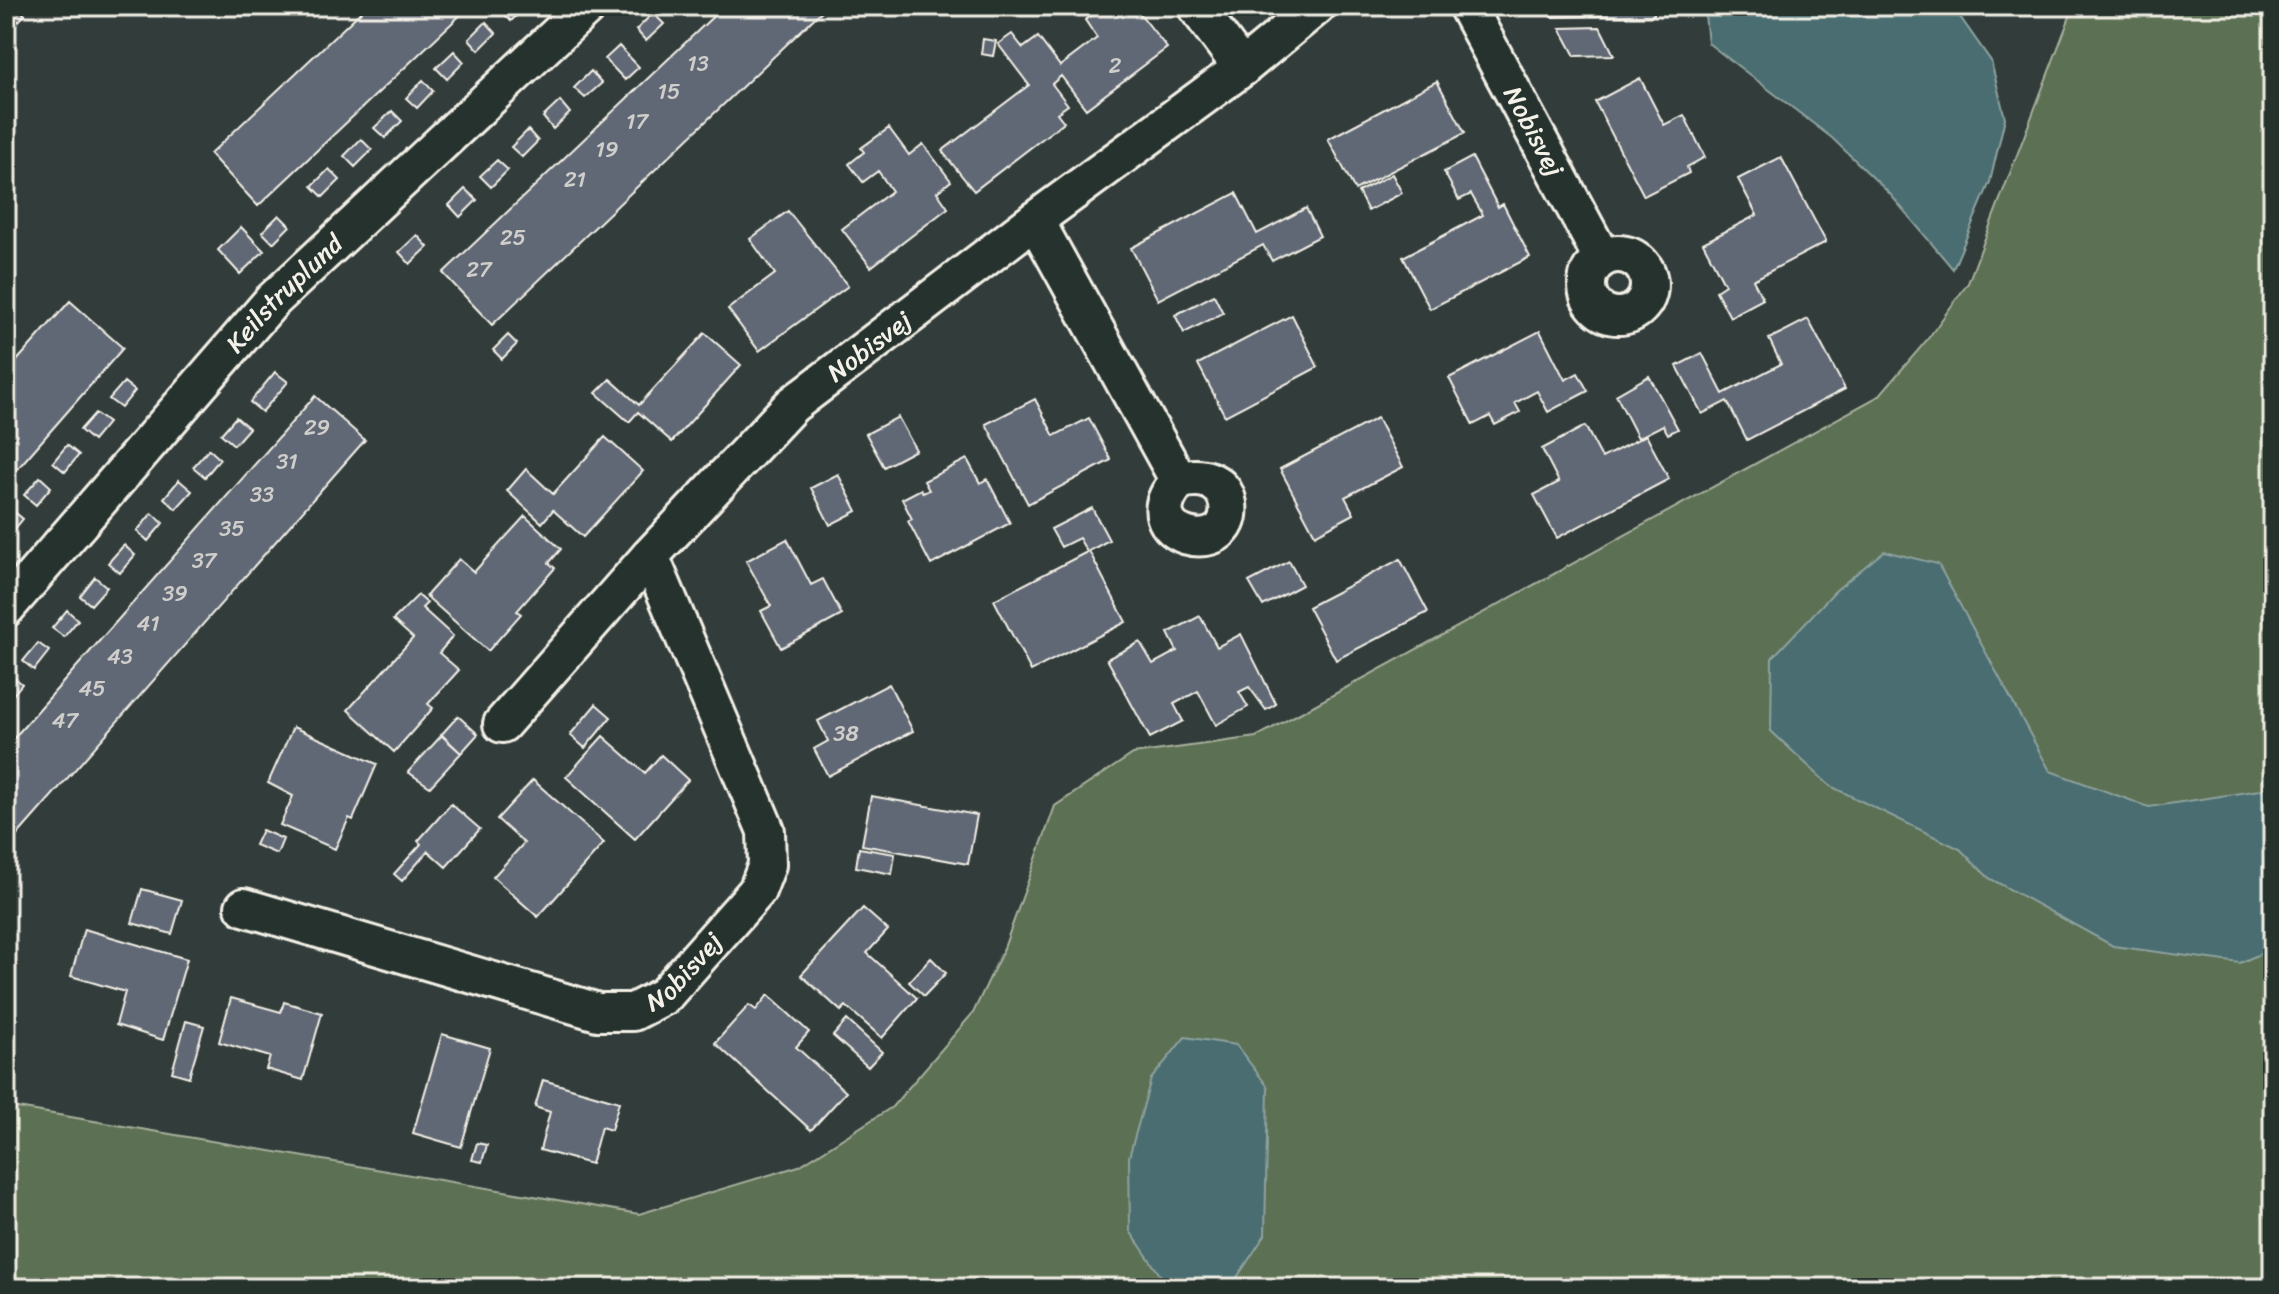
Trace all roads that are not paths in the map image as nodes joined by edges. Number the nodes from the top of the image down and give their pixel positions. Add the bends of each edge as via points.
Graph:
1 (588, 6) edge
2 (1196, 6) edge
3 (1317, 6) edge
4 (1467, 6) edge
5 (1242, 68) junction
6 (1035, 220) junction
7 (1602, 258) dead end
8 (1179, 481) dead end
9 (650, 556) junction
10 (6, 608) edge
11 (502, 724) dead end
12 (244, 907) dead end

1 - 10 street, Keilstruplund via 272,301
2 - 5 street
3 - 5 street, Nobisvej
4 - 7 street, Nobisvej
5 - 6 street, Nobisvej
6 - 8 street
6 - 9 street, Nobisvej via 792,405
9 - 11 street, Nobisvej
9 - 12 street, Nobisvej via 766,831 767,865 757,891 664,996 633,1012 598,1012

